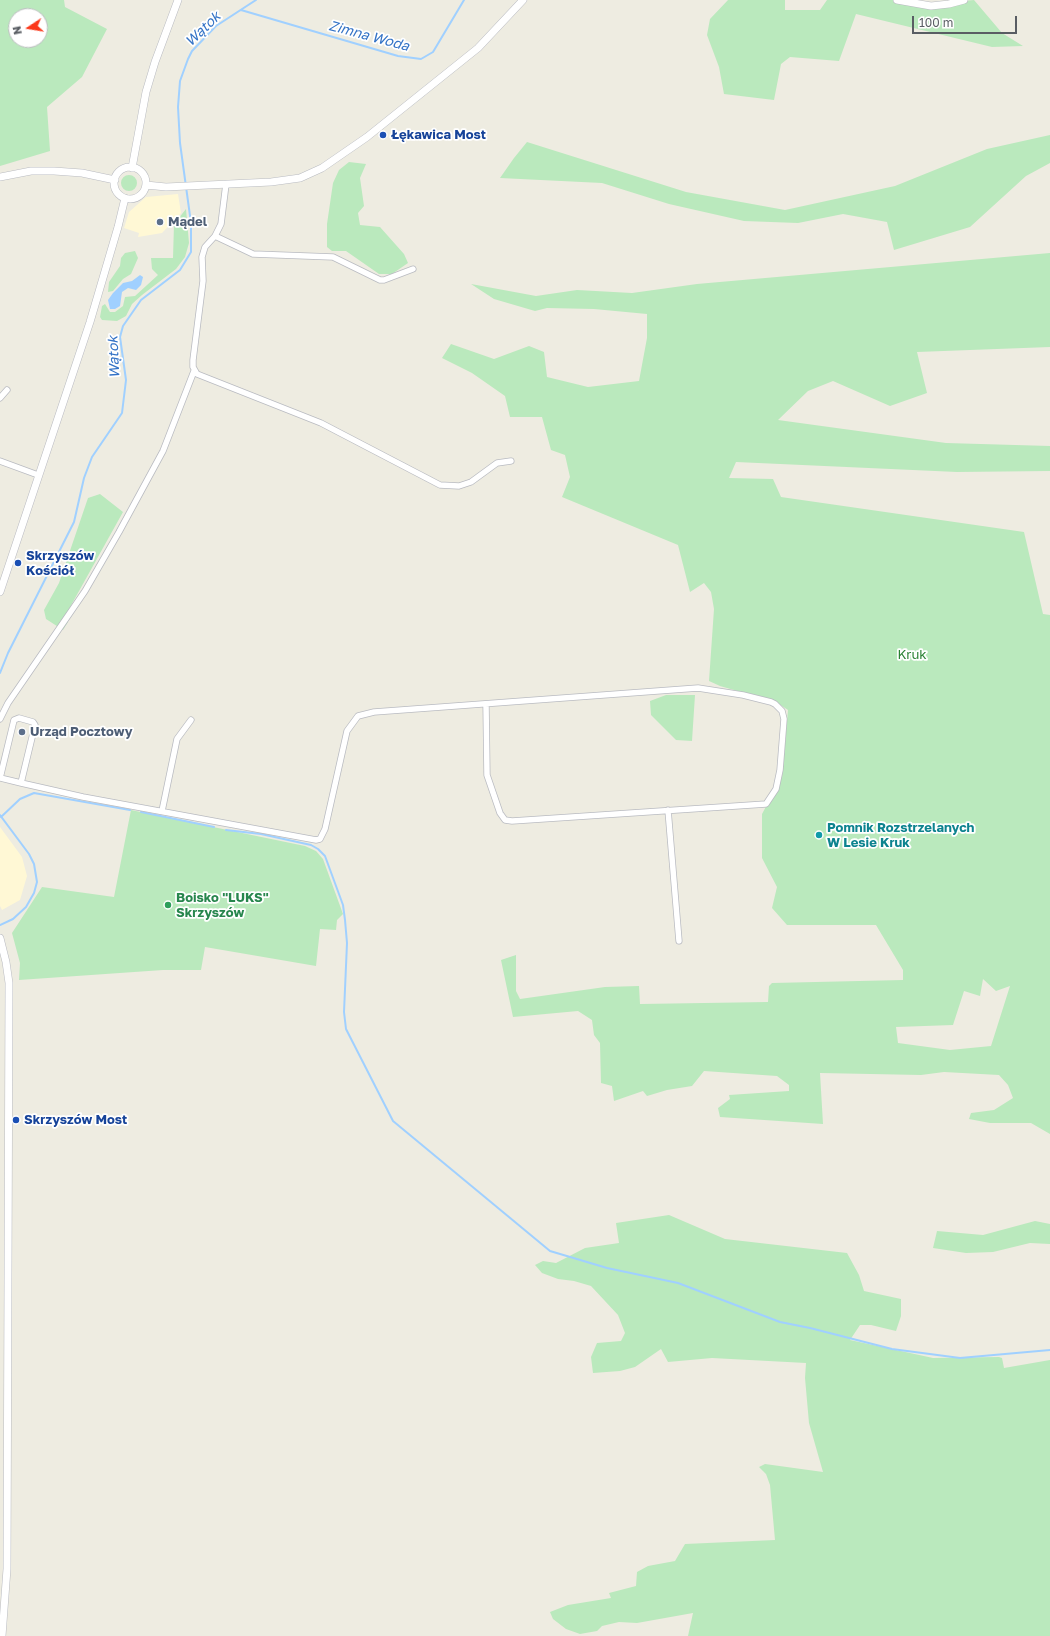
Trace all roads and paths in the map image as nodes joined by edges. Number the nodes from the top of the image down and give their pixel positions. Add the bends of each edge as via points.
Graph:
1 (178, 0) edge
2 (523, 0) edge
3 (897, 0) edge
4 (964, 0) edge
5 (132, 168) junction
6 (0, 177) edge
7 (114, 180) junction
8 (226, 184) junction
9 (146, 185) junction
10 (125, 198) junction
11 (215, 236) junction
12 (414, 269) dead end
13 (194, 371) junction
14 (7, 390) dead end
15 (0, 398) edge
16 (0, 460) edge
17 (511, 461) dead end
18 (38, 475) junction
19 (0, 592) edge
20 (486, 704) junction
21 (0, 719) edge
22 (190, 720) dead end
23 (21, 783) junction
24 (668, 810) junction
25 (162, 811) junction
26 (0, 938) edge
27 (679, 941) dead end
28 (4, 1491) edge
29 (2, 1636) edge

1 - 5 street via 154,62
2 - 8 street via 478,48 367,137 322,168 290,180
3 - 4 street via 931,6
5 - 7 street via 123,169
5 - 9 street via 141,172
6 - 7 street via 31,171 54,171 82,173
7 - 10 street via 116,190
8 - 9 street via 175,187
8 - 11 street via 222,217
9 - 10 street via 137,198
10 - 18 street via 92,314
11 - 12 street via 253,254 333,258 380,280
11 - 13 street via 205,246 202,257 203,281
13 - 17 street via 200,376 321,424 440,485 459,486 471,482 497,463
13 - 21 street via 163,451 120,532 85,591 8,702
14 - 15 street
16 - 18 street
18 - 19 street
20 - 24 street via 487,775 500,813 505,820
20 - 24 street via 698,688 743,695 775,704 782,711 784,719 780,770 776,789 766,804
20 - 25 street via 374,712 355,718 348,731 320,839
22 - 25 street via 177,739
23 - 23 street via 35,725 19,718 14,720 0,778
23 - 25 street
24 - 27 street
26 - 28 street via 9,983
28 - 29 street via 7,1569

